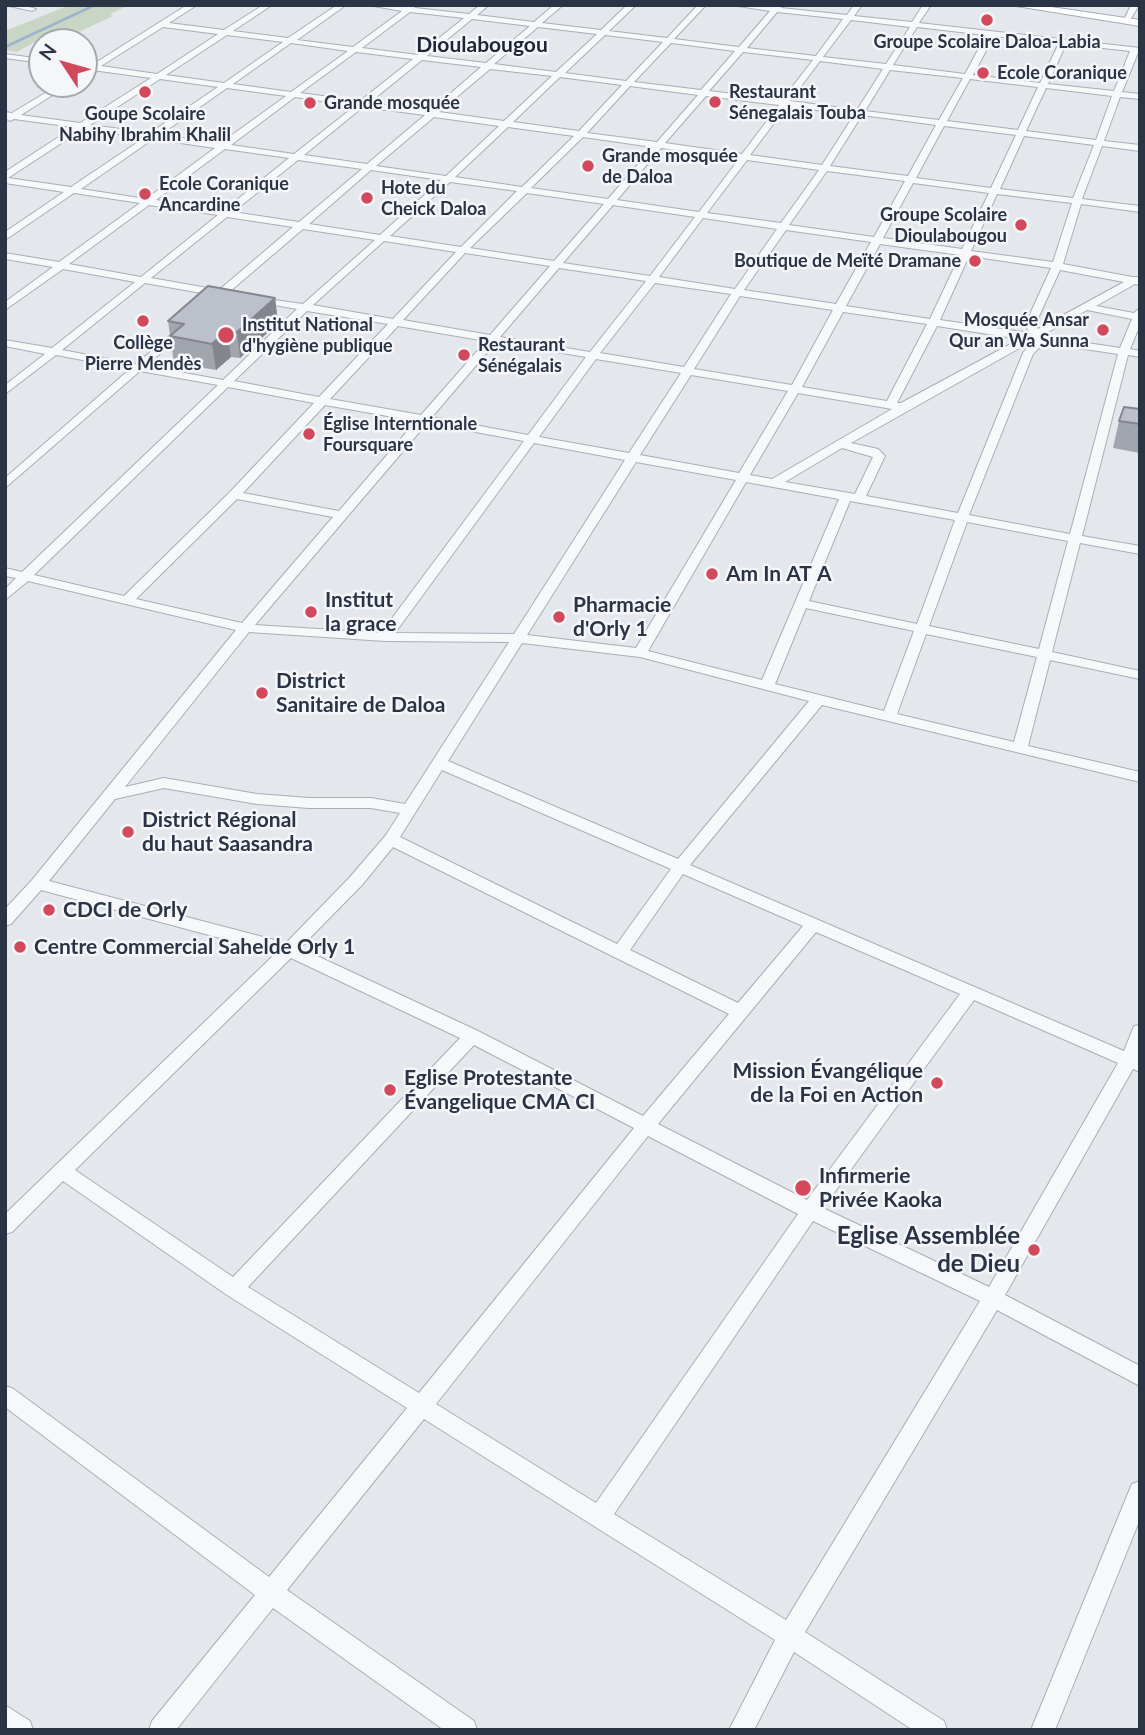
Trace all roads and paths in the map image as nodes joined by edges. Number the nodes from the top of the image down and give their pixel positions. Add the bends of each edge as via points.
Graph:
1 (5, 5) edge
2 (193, 5) edge
3 (268, 5) edge
4 (342, 5) edge
5 (372, 5) edge
6 (485, 5) edge
7 (559, 5) edge
8 (632, 5) edge
9 (702, 5) edge
10 (737, 5) edge
11 (858, 5) edge
12 (927, 5) edge
13 (1015, 5) edge
14 (1135, 5) edge
15 (411, 7) edge
16 (777, 7) edge
17 (32, 9) dead end
18 (470, 17) junction
19 (849, 18) junction
20 (1126, 20) junction
21 (1140, 23) edge
22 (163, 25) junction
23 (536, 25) junction
24 (915, 25) junction
25 (226, 33) junction
26 (603, 33) junction
27 (991, 34) junction
28 (290, 41) junction
29 (667, 41) junction
30 (1063, 43) junction
31 (740, 49) junction
32 (355, 50) junction
33 (1137, 50) edge
34 (5, 56) edge
35 (420, 57) junction
36 (24, 58) junction
37 (818, 58) junction
38 (28, 59) edge
39 (98, 62) edge
40 (488, 66) junction
41 (888, 67) junction
42 (98, 68) edge
43 (5, 69) edge
44 (558, 75) junction
45 (160, 76) junction
46 (968, 76) junction
47 (627, 84) junction
48 (225, 85) junction
49 (1043, 86) junction
50 (704, 93) junction
51 (293, 95) junction
52 (1119, 95) junction
53 (1140, 97) edge
54 (41, 98) edge
55 (783, 103) junction
56 (364, 104) junction
57 (433, 113) junction
58 (859, 113) junction
59 (8, 117) edge
60 (941, 123) junction
61 (504, 124) junction
62 (80, 126) junction
63 (1020, 133) junction
64 (581, 134) junction
65 (152, 136) junction
66 (1100, 143) junction
67 (660, 144) junction
68 (224, 146) junction
69 (1140, 148) edge
70 (295, 157) junction
71 (745, 157) junction
72 (371, 167) junction
73 (825, 167) junction
74 (5, 178) edge
75 (911, 178) junction
76 (448, 179) junction
77 (73, 190) junction
78 (525, 190) junction
79 (994, 191) junction
80 (148, 201) junction
81 (1077, 201) junction
82 (610, 202) junction
83 (1140, 209) edge
84 (226, 213) junction
85 (700, 215) junction
86 (303, 225) junction
87 (784, 227) junction
88 (5, 237) edge
89 (381, 238) junction
90 (876, 241) junction
91 (463, 250) junction
92 (966, 254) junction
93 (5, 256) edge
94 (554, 264) junction
95 (60, 266) junction
96 (1057, 266) junction
97 (142, 279) junction
98 (653, 279) junction
99 (1138, 280) edge
100 (737, 293) junction
101 (221, 294) junction
102 (233, 295) edge
103 (245, 297) edge
104 (211, 303) edge
105 (5, 307) edge
106 (305, 307) junction
107 (1086, 307) junction
108 (838, 310) junction
109 (1138, 314) edge
110 (190, 321) edge
111 (395, 322) junction
112 (933, 323) junction
113 (1036, 337) junction
114 (492, 338) junction
115 (5, 343) edge
116 (54, 351) junction
117 (1124, 352) junction
118 (1140, 354) edge
119 (593, 355) junction
120 (138, 366) junction
121 (690, 370) junction
122 (225, 383) junction
123 (796, 387) junction
124 (5, 391) edge
125 (323, 401) junction
126 (891, 404) junction
127 (903, 407) junction
128 (423, 419) junction
129 (532, 439) junction
130 (840, 444) junction
131 (635, 457) junction
132 (744, 476) junction
133 (776, 482) junction
134 (5, 484) edge
135 (233, 495) junction
136 (853, 498) junction
137 (341, 515) junction
138 (962, 518) junction
139 (1077, 539) junction
140 (1140, 550) edge
141 (5, 572) edge
142 (25, 577) junction
143 (5, 596) edge
144 (127, 600) junction
145 (801, 603) junction
146 (245, 628) junction
147 (921, 629) junction
148 (385, 637) junction
149 (516, 638) junction
150 (640, 653) junction
151 (1045, 656) junction
152 (1140, 675) edge
153 (767, 685) junction
154 (819, 699) junction
155 (888, 717) junction
156 (1020, 749) junction
157 (440, 762) junction
158 (1140, 777) edge
159 (110, 794) junction
160 (409, 810) junction
161 (391, 839) junction
162 (680, 867) junction
163 (38, 884) junction
164 (5, 920) edge
165 (813, 925) junction
166 (289, 950) junction
167 (620, 952) junction
168 (971, 992) junction
169 (741, 1012) junction
170 (1140, 1031) edge
171 (472, 1036) junction
172 (1134, 1062) edge
173 (645, 1127) junction
174 (61, 1170) junction
175 (810, 1211) junction
176 (5, 1226) edge
177 (234, 1289) junction
178 (993, 1298) junction
179 (1140, 1377) edge
180 (5, 1395) edge
181 (422, 1405) junction
182 (1140, 1491) edge
183 (599, 1517) junction
184 (272, 1593) junction
185 (790, 1636) junction
186 (5, 1717) edge
187 (21, 1730) edge
188 (161, 1730) edge
189 (465, 1730) edge
190 (741, 1730) edge
191 (935, 1730) edge
192 (1043, 1730) edge

1 - 17 street
2 - 22 street
3 - 25 street
4 - 28 street
5 - 15 street
6 - 18 street
7 - 23 street
8 - 26 street
9 - 29 street
10 - 16 street
11 - 19 street
12 - 24 street
13 - 20 main road
14 - 20 street
15 - 18 street
15 - 32 street
16 - 19 street
16 - 31 street
18 - 23 street
18 - 35 street
19 - 24 street
19 - 37 street
20 - 21 main road
22 - 25 street
22 - 39 street
23 - 26 street
23 - 40 street
24 - 27 street
24 - 41 street
25 - 28 street
25 - 45 street
26 - 29 street
26 - 44 street
27 - 30 street
27 - 46 street
28 - 32 street
28 - 48 street
29 - 31 street
29 - 47 street
30 - 33 street
30 - 49 street
31 - 37 street
31 - 50 street
32 - 35 street
32 - 51 street
33 - 52 street
34 - 36 street
35 - 40 street
35 - 56 street
36 - 38 street
36 - 43 street
37 - 41 street
37 - 55 street
40 - 44 street
40 - 57 street
41 - 46 street
41 - 58 street
42 - 45 street
44 - 47 street
44 - 61 street
45 - 48 street
45 - 62 street
46 - 49 street
46 - 60 street
47 - 50 street
47 - 64 street
48 - 51 street
48 - 65 street
49 - 52 street
49 - 63 street
50 - 55 street
50 - 67 street
51 - 56 street
51 - 68 street
52 - 53 street
52 - 66 street
54 - 59 street
55 - 58 street
55 - 71 street
56 - 57 street
56 - 70 street
57 - 61 street
57 - 72 street
58 - 60 street
58 - 73 street
59 - 62 street
60 - 63 street
60 - 75 street
61 - 64 street
61 - 76 street
62 - 65 street
62 - 74 street
63 - 66 street
63 - 79 street
64 - 67 street
64 - 78 street
65 - 68 street
65 - 77 street
66 - 69 street
66 - 81 street
67 - 71 street
67 - 82 street
68 - 70 street
68 - 80 street
70 - 72 street
70 - 84 street
71 - 73 street
71 - 85 street
72 - 76 street
72 - 86 street
73 - 75 street
73 - 87 street
74 - 77 street
75 - 79 street
75 - 90 street
76 - 78 street
76 - 89 street
77 - 80 street
77 - 88 street
78 - 82 street
78 - 91 street
79 - 81 street
79 - 92 street
80 - 84 street
80 - 95 street
81 - 83 street
81 - 96 street
82 - 85 street
82 - 94 street
84 - 86 street
84 - 97 street
85 - 87 street
85 - 98 street
86 - 89 street
86 - 101 street
87 - 90 street
87 - 100 street
89 - 91 street
89 - 106 street
90 - 92 street
90 - 108 street
91 - 94 street
91 - 111 street
92 - 96 street
92 - 112 street
93 - 95 street
94 - 98 street
94 - 114 street
95 - 97 street
95 - 105 street
96 - 99 street
96 - 113 street via 1030,325
97 - 101 street
97 - 116 street
98 - 100 street
98 - 119 street
99 - 107 street
100 - 108 street
100 - 121 street
101 - 102 street
101 - 104 street
103 - 106 street
106 - 111 street
106 - 122 street
107 - 109 street
107 - 113 street
108 - 112 street
108 - 123 street
109 - 117 street
110 - 120 street
111 - 114 street
111 - 125 street
112 - 113 street
112 - 126 street
113 - 117 street
113 - 127 street
113 - 138 street
114 - 119 street
114 - 128 street
115 - 116 street
116 - 120 street
116 - 124 street
117 - 118 street
117 - 139 street
119 - 121 street
119 - 129 street
120 - 122 street
120 - 134 street
121 - 123 street
121 - 131 street
122 - 125 street
122 - 142 street
123 - 126 street
123 - 132 street
125 - 128 street
125 - 135 street
126 - 127 street
127 - 130 street
128 - 129 street
128 - 137 street
129 - 131 street
129 - 148 street
130 - 133 street
130 - 136 street via 879,456
131 - 132 street
131 - 149 street
132 - 133 street
132 - 150 street
133 - 136 street
135 - 137 street
135 - 144 street
136 - 138 street
136 - 145 street
137 - 146 street
138 - 139 street
138 - 147 street
139 - 140 street
139 - 151 street
141 - 142 street
142 - 143 street
142 - 144 street
144 - 146 street
145 - 147 street
145 - 153 street
146 - 148 street
146 - 159 street
147 - 151 street
147 - 155 street
148 - 149 street
149 - 150 street
149 - 157 street
150 - 153 street
151 - 152 street
151 - 156 street
153 - 154 street
154 - 155 street
154 - 162 street
155 - 156 street
156 - 158 street
157 - 160 street
157 - 162 street
159 - 160 street via 158,783 257,799 371,803
159 - 163 street
160 - 161 street
161 - 166 street
161 - 167 street
162 - 165 street
162 - 167 street
163 - 164 street
163 - 166 street
165 - 168 street
165 - 169 street
166 - 171 street
166 - 174 street
167 - 169 street
168 - 172 street
168 - 175 street
169 - 173 street
170 - 172 street
171 - 173 street
171 - 177 street
172 - 178 street
173 - 175 street
173 - 181 street
174 - 176 street
174 - 177 street
175 - 178 street
175 - 183 street
177 - 181 street
178 - 179 street
178 - 185 street
180 - 184 street
181 - 183 street
181 - 184 street
182 - 192 street
183 - 185 street
184 - 188 street
184 - 189 street
185 - 190 street
185 - 191 street
186 - 187 street

